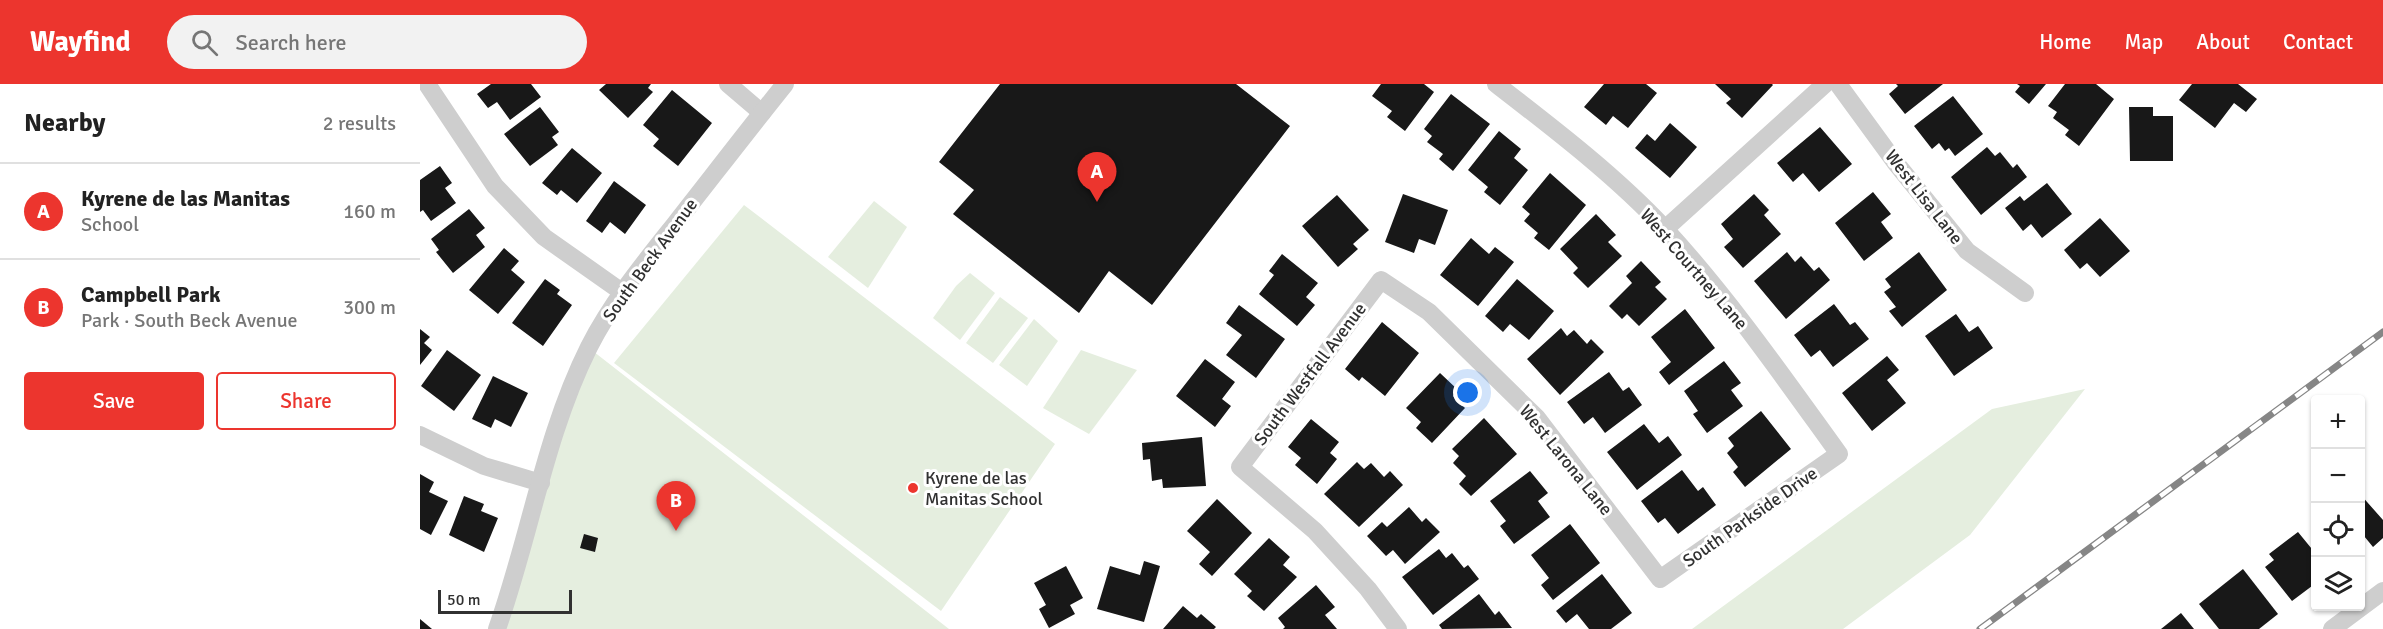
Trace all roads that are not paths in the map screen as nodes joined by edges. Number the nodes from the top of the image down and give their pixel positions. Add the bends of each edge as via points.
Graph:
1 (427, 84) edge
2 (728, 84) edge
3 (785, 84) edge
4 (1496, 84) edge
5 (1825, 84) edge
6 (1838, 84) edge
7 (762, 113) junction
8 (1665, 229) junction
9 (1381, 280) joint
10 (622, 292) junction
11 (2025, 294) dead end
12 (420, 435) edge
13 (1839, 454) joint
14 (541, 483) junction
15 (1660, 579) joint
16 (2383, 591) edge
17 (497, 629) edge
18 (1398, 629) edge
19 (2332, 629) edge

1 - 10 street via 495,186 544,237
2 - 7 street
3 - 7 street, South Beck Avenue
4 - 8 street, West Courtney Lane via 1569,140
5 - 8 street
6 - 11 street, West Lisa Lane via 1894,162 1967,251
7 - 10 street, South Beck Avenue
8 - 13 street, West Courtney Lane via 1748,329
9 - 15 street, West Larona Lane via 1429,312 1537,418
9 - 18 street, South Westfall Avenue via 1240,467 1315,531
10 - 14 street, South Beck Avenue via 589,348
12 - 14 street via 484,466
13 - 15 street, South Parkside Drive
14 - 17 street, South Beck Avenue
16 - 19 street

